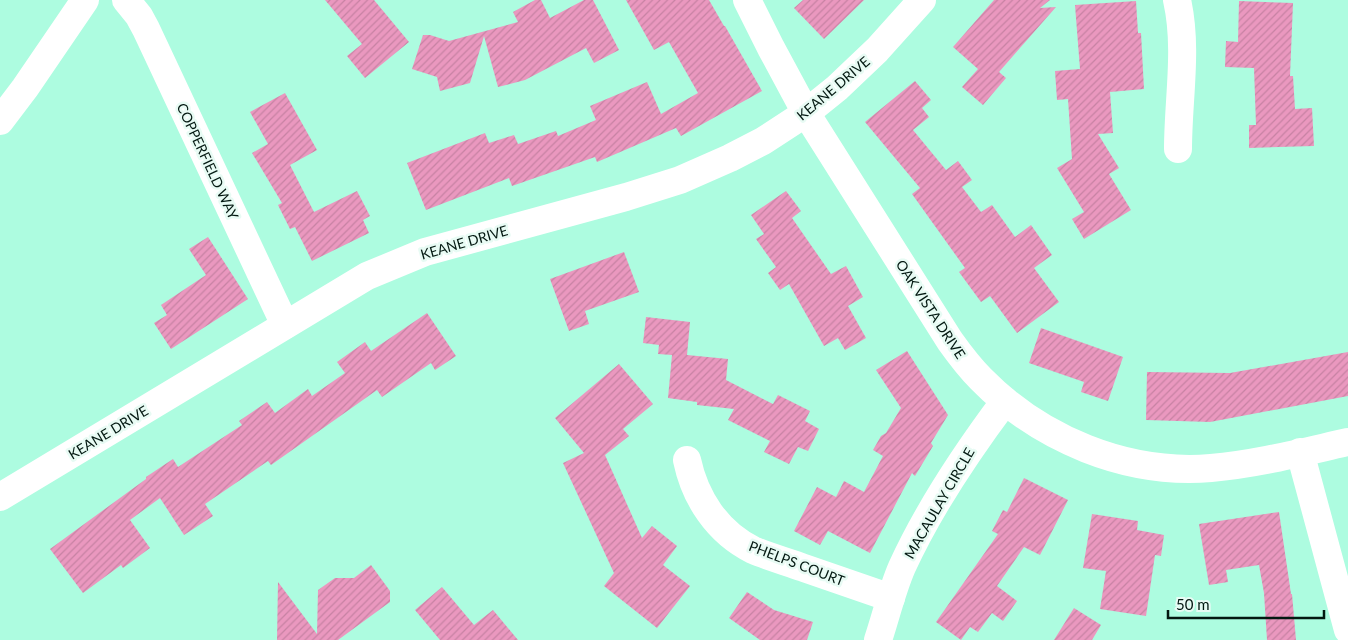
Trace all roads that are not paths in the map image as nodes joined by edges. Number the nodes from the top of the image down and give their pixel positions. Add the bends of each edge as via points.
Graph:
1 (85, 0) edge
2 (126, 0) edge
3 (748, 0) edge
4 (922, 0) edge
5 (1177, 0) edge
6 (806, 112) junction
7 (0, 121) edge
8 (1178, 149) dead end
9 (285, 326) junction
10 (1005, 401) junction
11 (1348, 442) edge
12 (1300, 452) junction
13 (687, 460) dead end
14 (0, 497) edge
15 (891, 598) junction
16 (1348, 630) edge
17 (878, 640) edge

1 - 7 street
2 - 9 street, COPPERFIELD WAY via 146,29
3 - 6 street, OAK VISTA DRIVE
4 - 6 street, KEANE DRIVE via 877,50
5 - 8 street via 1182,30
6 - 9 street, KEANE DRIVE via 730,158 680,180 425,252 387,267
6 - 10 street, OAK VISTA DRIVE via 950,342 981,379
9 - 14 street, KEANE DRIVE
10 - 12 street, OAK VISTA DRIVE via 1045,430 1072,443 1116,459 1146,465 1209,468
10 - 15 street, MACAULAY CIRCLE via 971,447 926,520
11 - 12 street, OAK VISTA DRIVE
12 - 16 street
13 - 15 street, PHELPS COURT via 701,500 728,534 753,550
15 - 17 street, MACAULAY CIRCLE

